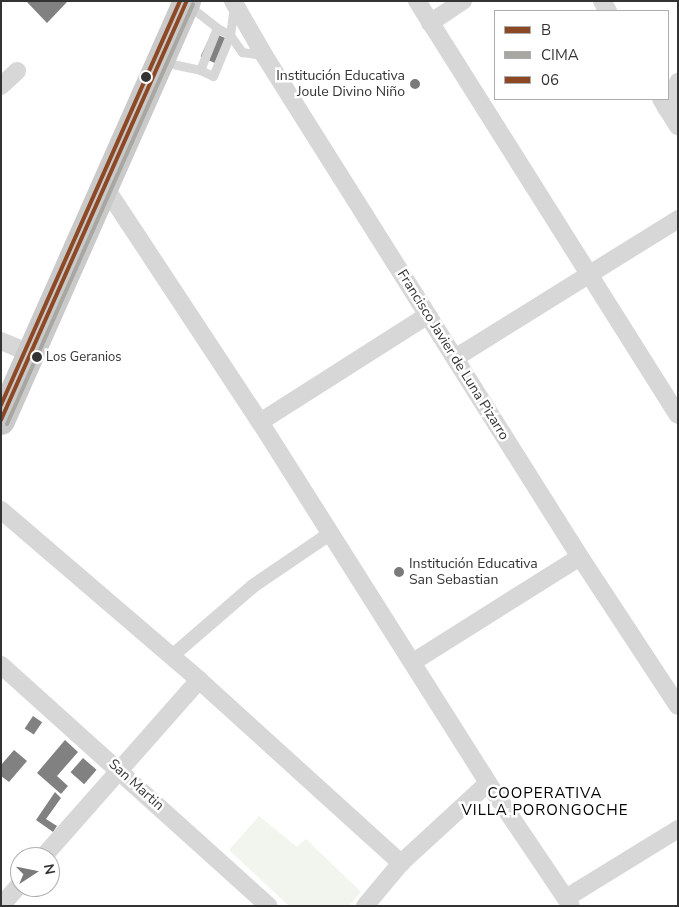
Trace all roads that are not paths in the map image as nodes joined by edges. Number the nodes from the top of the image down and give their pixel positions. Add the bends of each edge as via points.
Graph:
1 (417, 1) edge
2 (463, 1) edge
3 (187, 2) edge
4 (234, 2) edge
5 (430, 23) junction
6 (217, 28) junction
7 (230, 35) junction
8 (264, 55) junction
9 (160, 61) junction
10 (200, 70) junction
11 (17, 71) dead end
12 (678, 82) edge
13 (1, 86) edge
14 (669, 96) edge
15 (664, 103) edge
16 (678, 126) edge
17 (105, 187) junction
18 (678, 219) edge
19 (588, 274) junction
20 (428, 315) junction
21 (1, 341) edge
22 (31, 354) junction
23 (455, 358) junction
24 (678, 415) edge
25 (1, 421) edge
26 (260, 422) junction
27 (1, 510) edge
28 (331, 533) junction
29 (580, 557) junction
30 (172, 656) junction
31 (413, 662) junction
32 (1, 665) edge
33 (199, 680) junction
34 (678, 706) edge
35 (118, 769) junction
36 (488, 783) junction
37 (678, 829) edge
38 (52, 847) edge
39 (401, 863) junction
40 (569, 902) edge
41 (269, 906) edge
42 (365, 906) edge

1 - 5 street
2 - 5 street
3 - 6 lane
3 - 9 main road
4 - 7 lane
4 - 8 street, Francisco Javier de Luna Pizarro
5 - 19 street
6 - 7 lane
6 - 10 lane
7 - 8 lane via 242,52
7 - 10 lane via 213,76
8 - 20 street, Francisco Javier de Luna Pizarro
9 - 10 lane
9 - 17 main road
11 - 13 street
12 - 14 street
15 - 16 street
17 - 22 main road
17 - 26 street
18 - 19 street
19 - 23 street
19 - 24 street
20 - 23 street, Francisco Javier de Luna Pizarro
20 - 26 street
21 - 22 street
22 - 25 main road
23 - 29 street, Francisco Javier de Luna Pizarro
26 - 28 street
27 - 30 street
28 - 30 street via 253,586
28 - 31 street
29 - 31 street
29 - 34 street, Francisco Javier de Luna Pizarro
30 - 33 street
31 - 36 street
32 - 35 street, San Martin
33 - 35 street
33 - 39 street
35 - 38 street
35 - 41 street, San Martin
36 - 39 street
36 - 40 street
37 - 40 street
39 - 42 street

